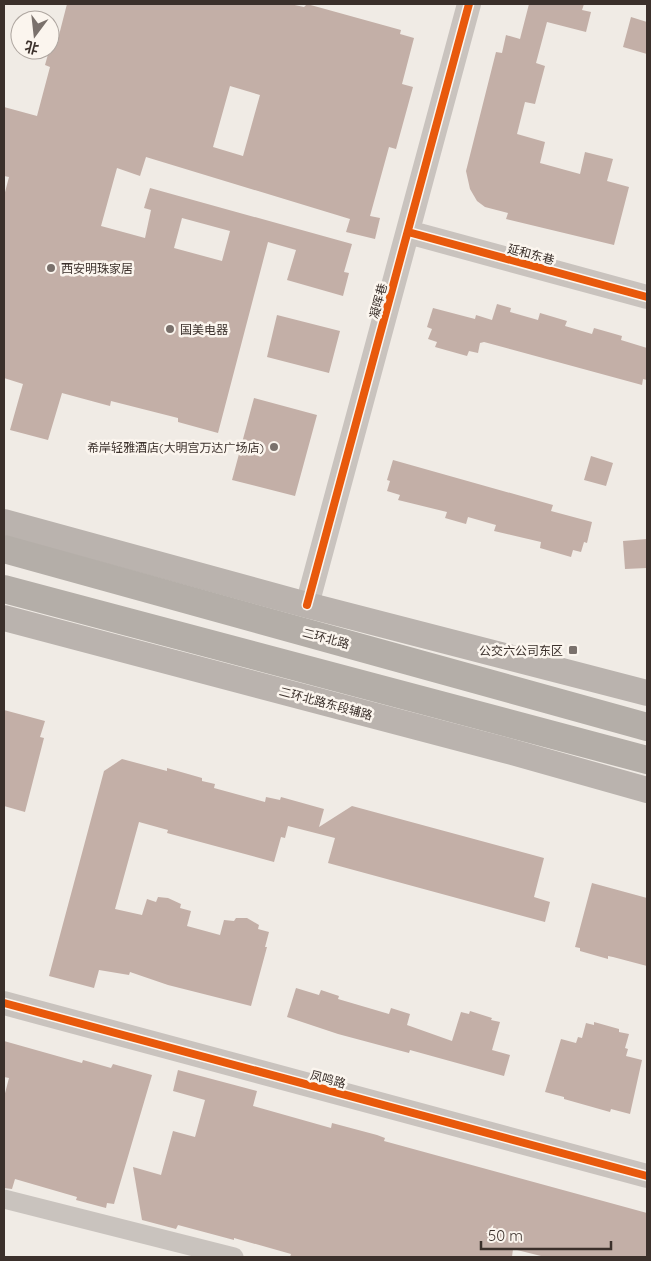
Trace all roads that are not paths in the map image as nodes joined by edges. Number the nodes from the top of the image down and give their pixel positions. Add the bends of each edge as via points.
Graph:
1 (469, 4) edge
2 (408, 232) junction
3 (647, 297) edge
4 (4, 522) edge
5 (4, 549) edge
6 (4, 589) edge
7 (307, 605) junction
8 (4, 618) edge
9 (647, 693) edge
10 (647, 727) edge
11 (647, 760) edge
12 (647, 790) edge
13 (4, 1003) edge
14 (647, 1176) edge
15 (4, 1199) edge
16 (234, 1257) edge

1 - 2 street, 凝晖巷
2 - 3 street, 延和东巷
2 - 7 street, 凝晖巷
4 - 7 main road
5 - 10 highway, 二环北路
6 - 11 highway
7 - 9 main road
8 - 12 main road, 二环北路东段辅路
13 - 14 street, 凤鸣路
15 - 16 street

